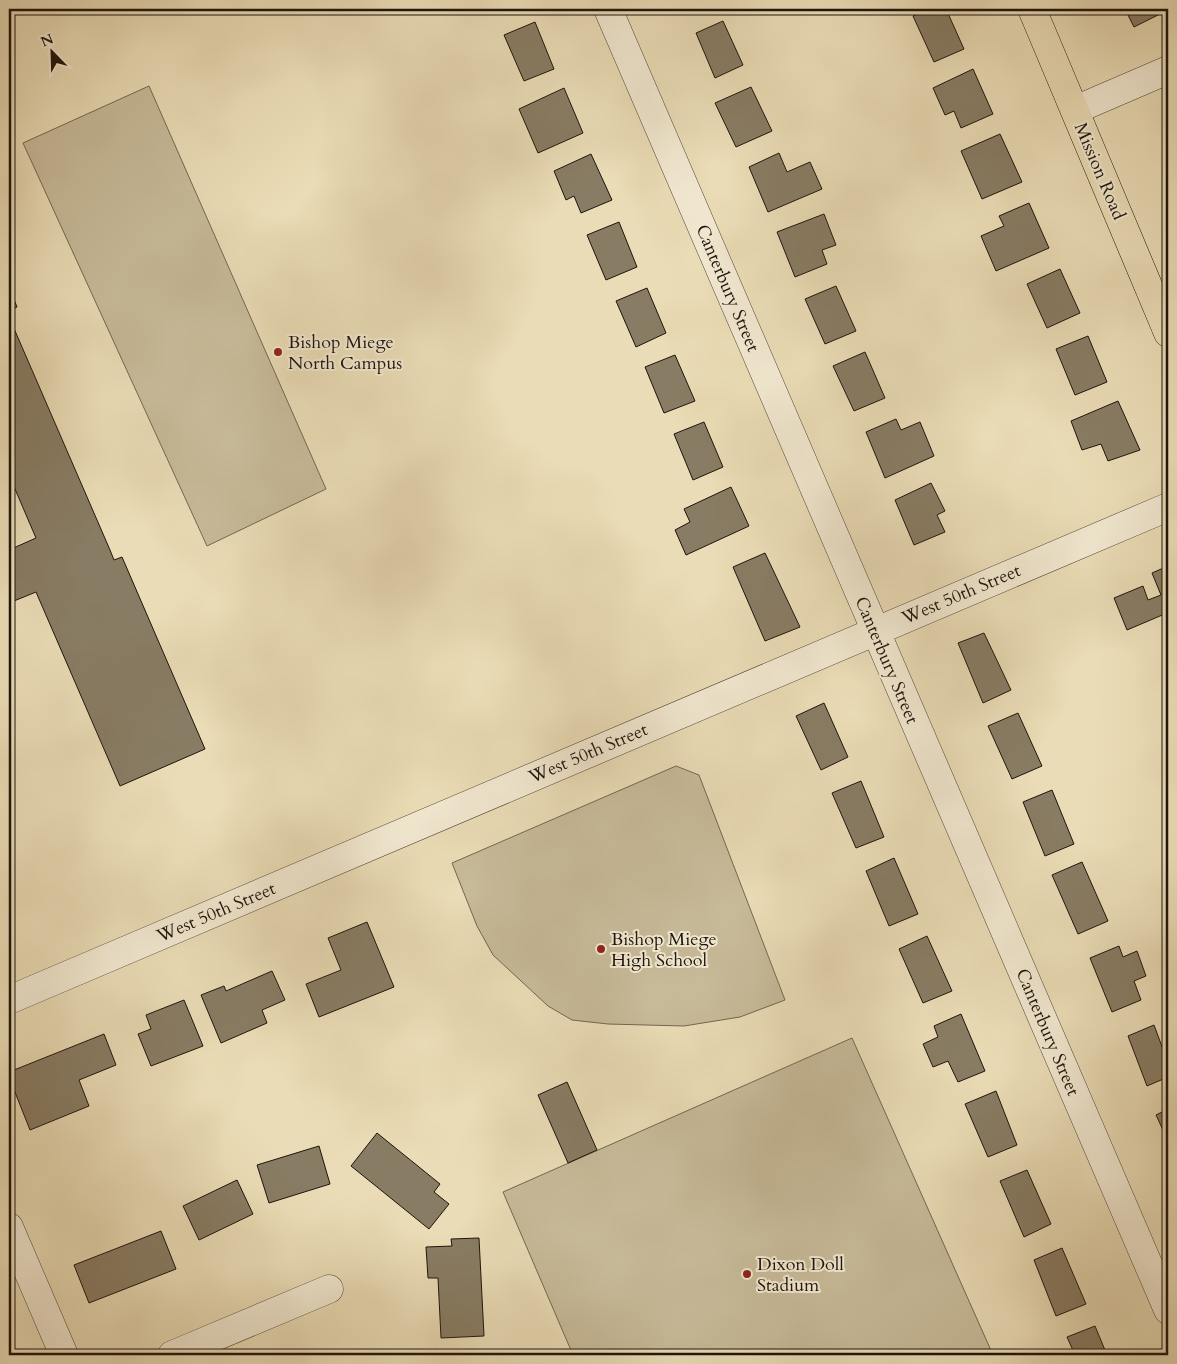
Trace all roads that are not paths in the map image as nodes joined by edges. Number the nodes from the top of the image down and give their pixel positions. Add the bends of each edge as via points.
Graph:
1 (608, 9) edge
2 (1032, 9) edge
3 (1168, 70) edge
4 (1075, 110) junction
5 (1168, 332) edge
6 (1168, 507) edge
7 (875, 631) junction
8 (9, 1000) edge
9 (9, 1227) edge
10 (329, 1288) dead end
11 (1168, 1310) edge
12 (64, 1355) edge
13 (172, 1355) edge

1 - 7 street, Canterbury Street
2 - 4 main road, Mission Road
3 - 4 street
4 - 5 main road, Mission Road
6 - 7 street, West 50th Street
7 - 8 street, West 50th Street
7 - 11 street, Canterbury Street
9 - 12 street
10 - 13 street

